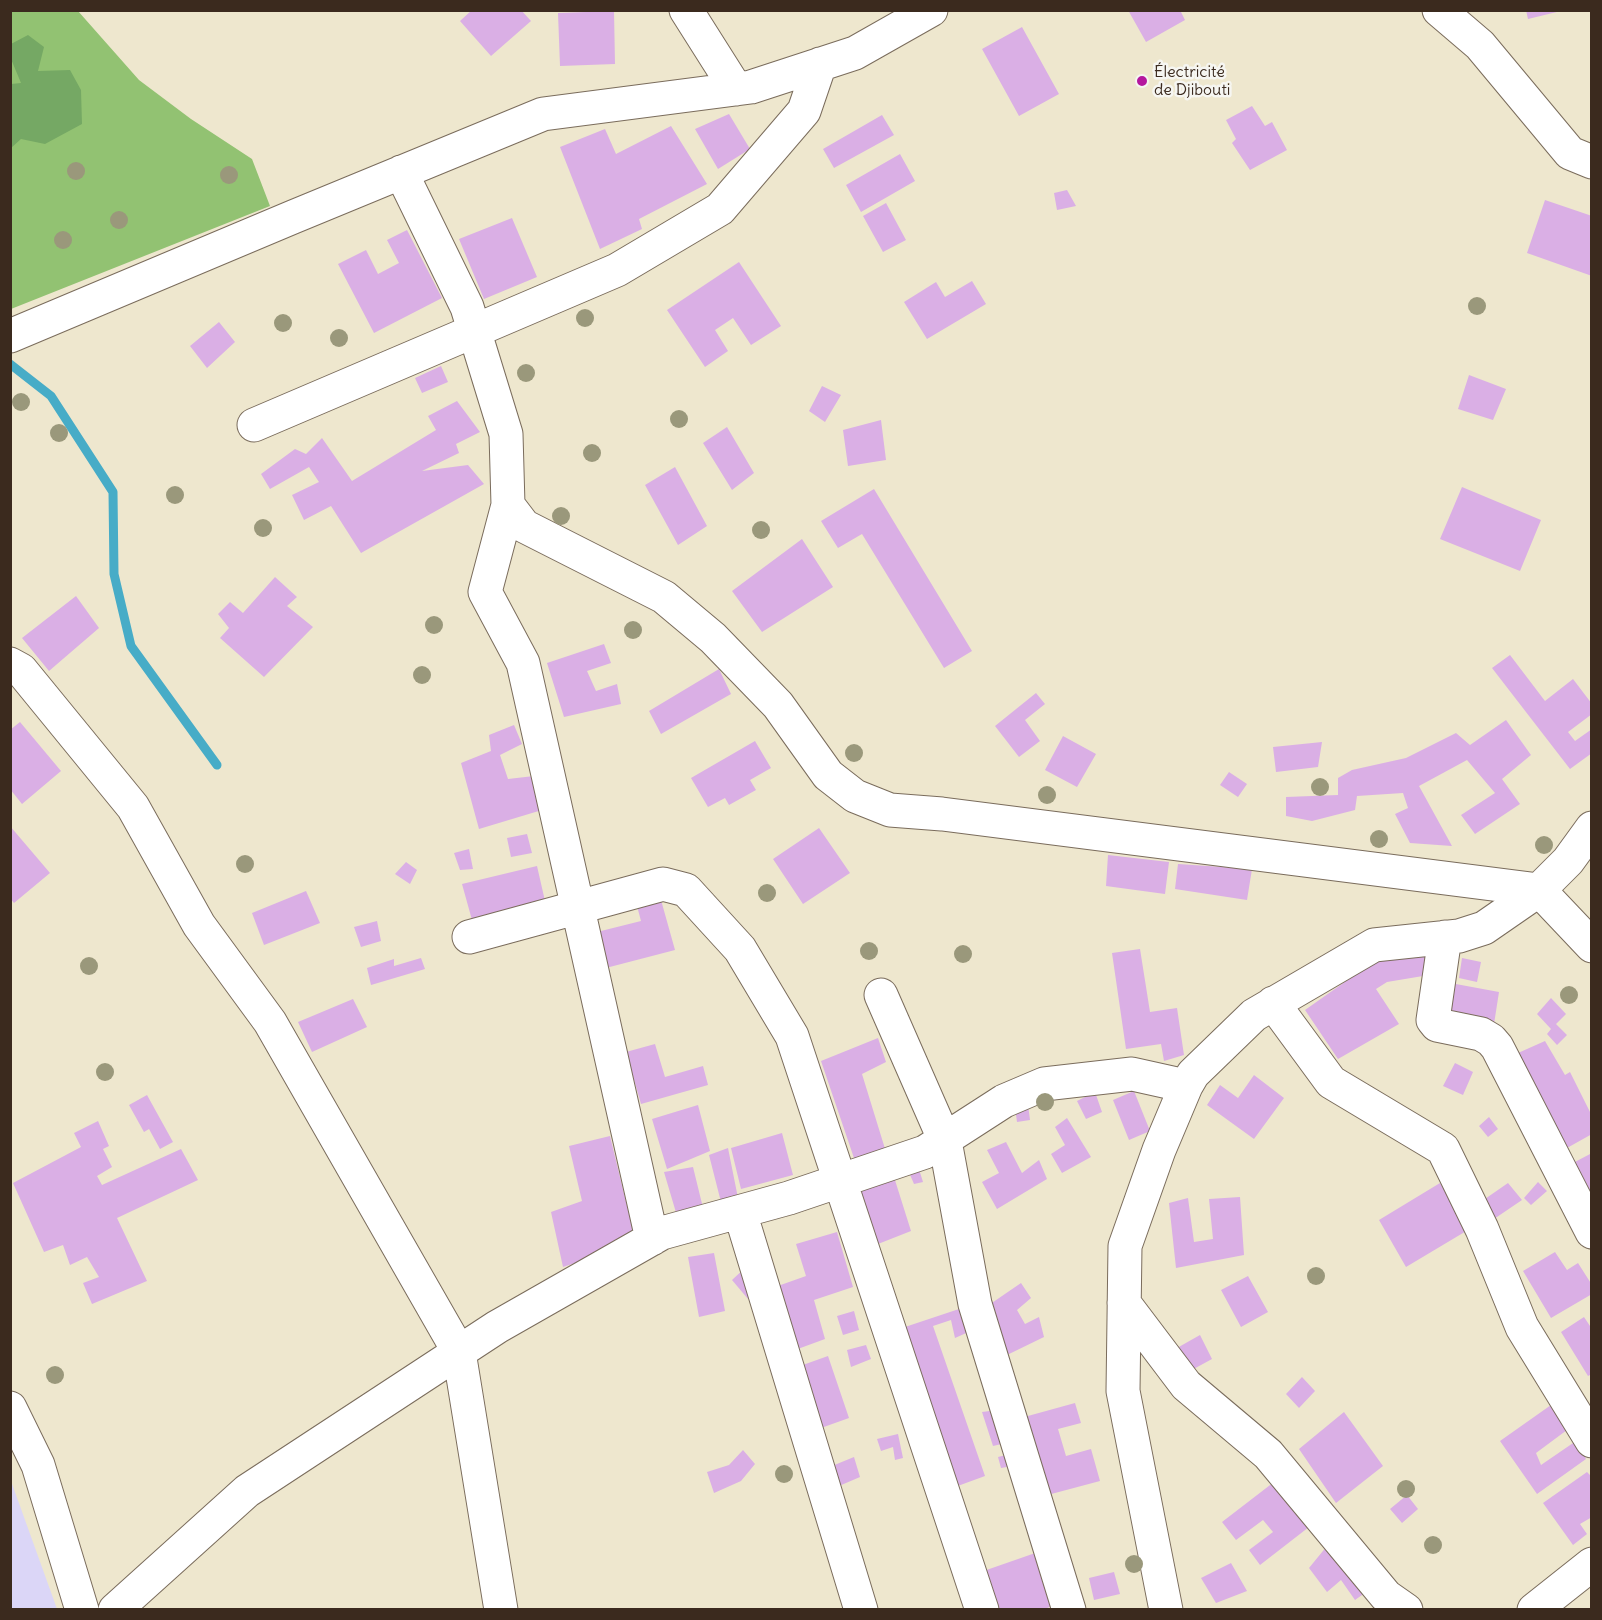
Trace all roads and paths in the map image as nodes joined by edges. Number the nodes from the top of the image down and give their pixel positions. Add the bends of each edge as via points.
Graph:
1 (686, 10) edge
2 (930, 10) edge
3 (1439, 10) edge
4 (1461, 10) edge
5 (1480, 45) junction
6 (820, 64) junction
7 (736, 89) junction
8 (1592, 162) edge
9 (401, 172) junction
10 (475, 331) junction
11 (10, 336) edge
12 (254, 425) dead end
13 (508, 505) junction
14 (14, 663) edge
15 (1592, 828) edge
16 (1539, 890) junction
17 (579, 906) junction
18 (469, 937) dead end
19 (1445, 937) junction
20 (1592, 946) edge
21 (881, 995) dead end
22 (1273, 1003) junction
23 (1186, 1086) junction
24 (945, 1141) junction
25 (840, 1181) junction
26 (740, 1212) junction
27 (1592, 1232) edge
28 (652, 1239) junction
29 (1124, 1303) junction
30 (459, 1352) junction
31 (10, 1408) edge
32 (1592, 1441) edge
33 (1592, 1564) edge
34 (82, 1610) edge
35 (115, 1610) edge
36 (501, 1610) edge
37 (861, 1610) edge
38 (982, 1610) edge
39 (1069, 1610) edge
40 (1166, 1610) edge
41 (1406, 1610) edge
42 (1534, 1610) edge

1 - 7 street
2 - 6 street via 855,53
3 - 5 street
4 - 5 street
5 - 8 street via 1570,153
6 - 7 street
6 - 10 street via 804,111 720,209 617,270
7 - 9 street via 543,114
9 - 10 street
9 - 11 street
10 - 12 street
10 - 13 street via 506,434
13 - 16 street via 524,526 664,597 713,638 778,705 828,775 855,796 890,810 942,813
13 - 17 street via 485,592 523,663
14 - 30 street via 133,807 199,925 270,1022
15 - 16 street via 1568,861
16 - 19 street via 1484,928
16 - 20 street
17 - 18 street
17 - 25 street via 663,884 686,890 740,949 792,1036
17 - 28 street
19 - 22 street via 1374,945
19 - 27 street via 1433,1020 1437,1025 1481,1034 1497,1047
21 - 24 street
22 - 23 street via 1254,1015 1193,1074
22 - 32 street via 1331,1082 1443,1149 1482,1229 1522,1327
23 - 24 street via 1132,1074 1044,1084 1004,1101
23 - 29 street via 1125,1246
24 - 25 street via 926,1152
24 - 39 street via 975,1304
25 - 26 street
25 - 38 street
26 - 28 street
26 - 37 street
28 - 30 street
29 - 40 street via 1124,1391
29 - 41 street via 1186,1385 1268,1454 1386,1596
30 - 35 street via 247,1491
30 - 36 street
31 - 34 street via 38,1465
33 - 42 street

